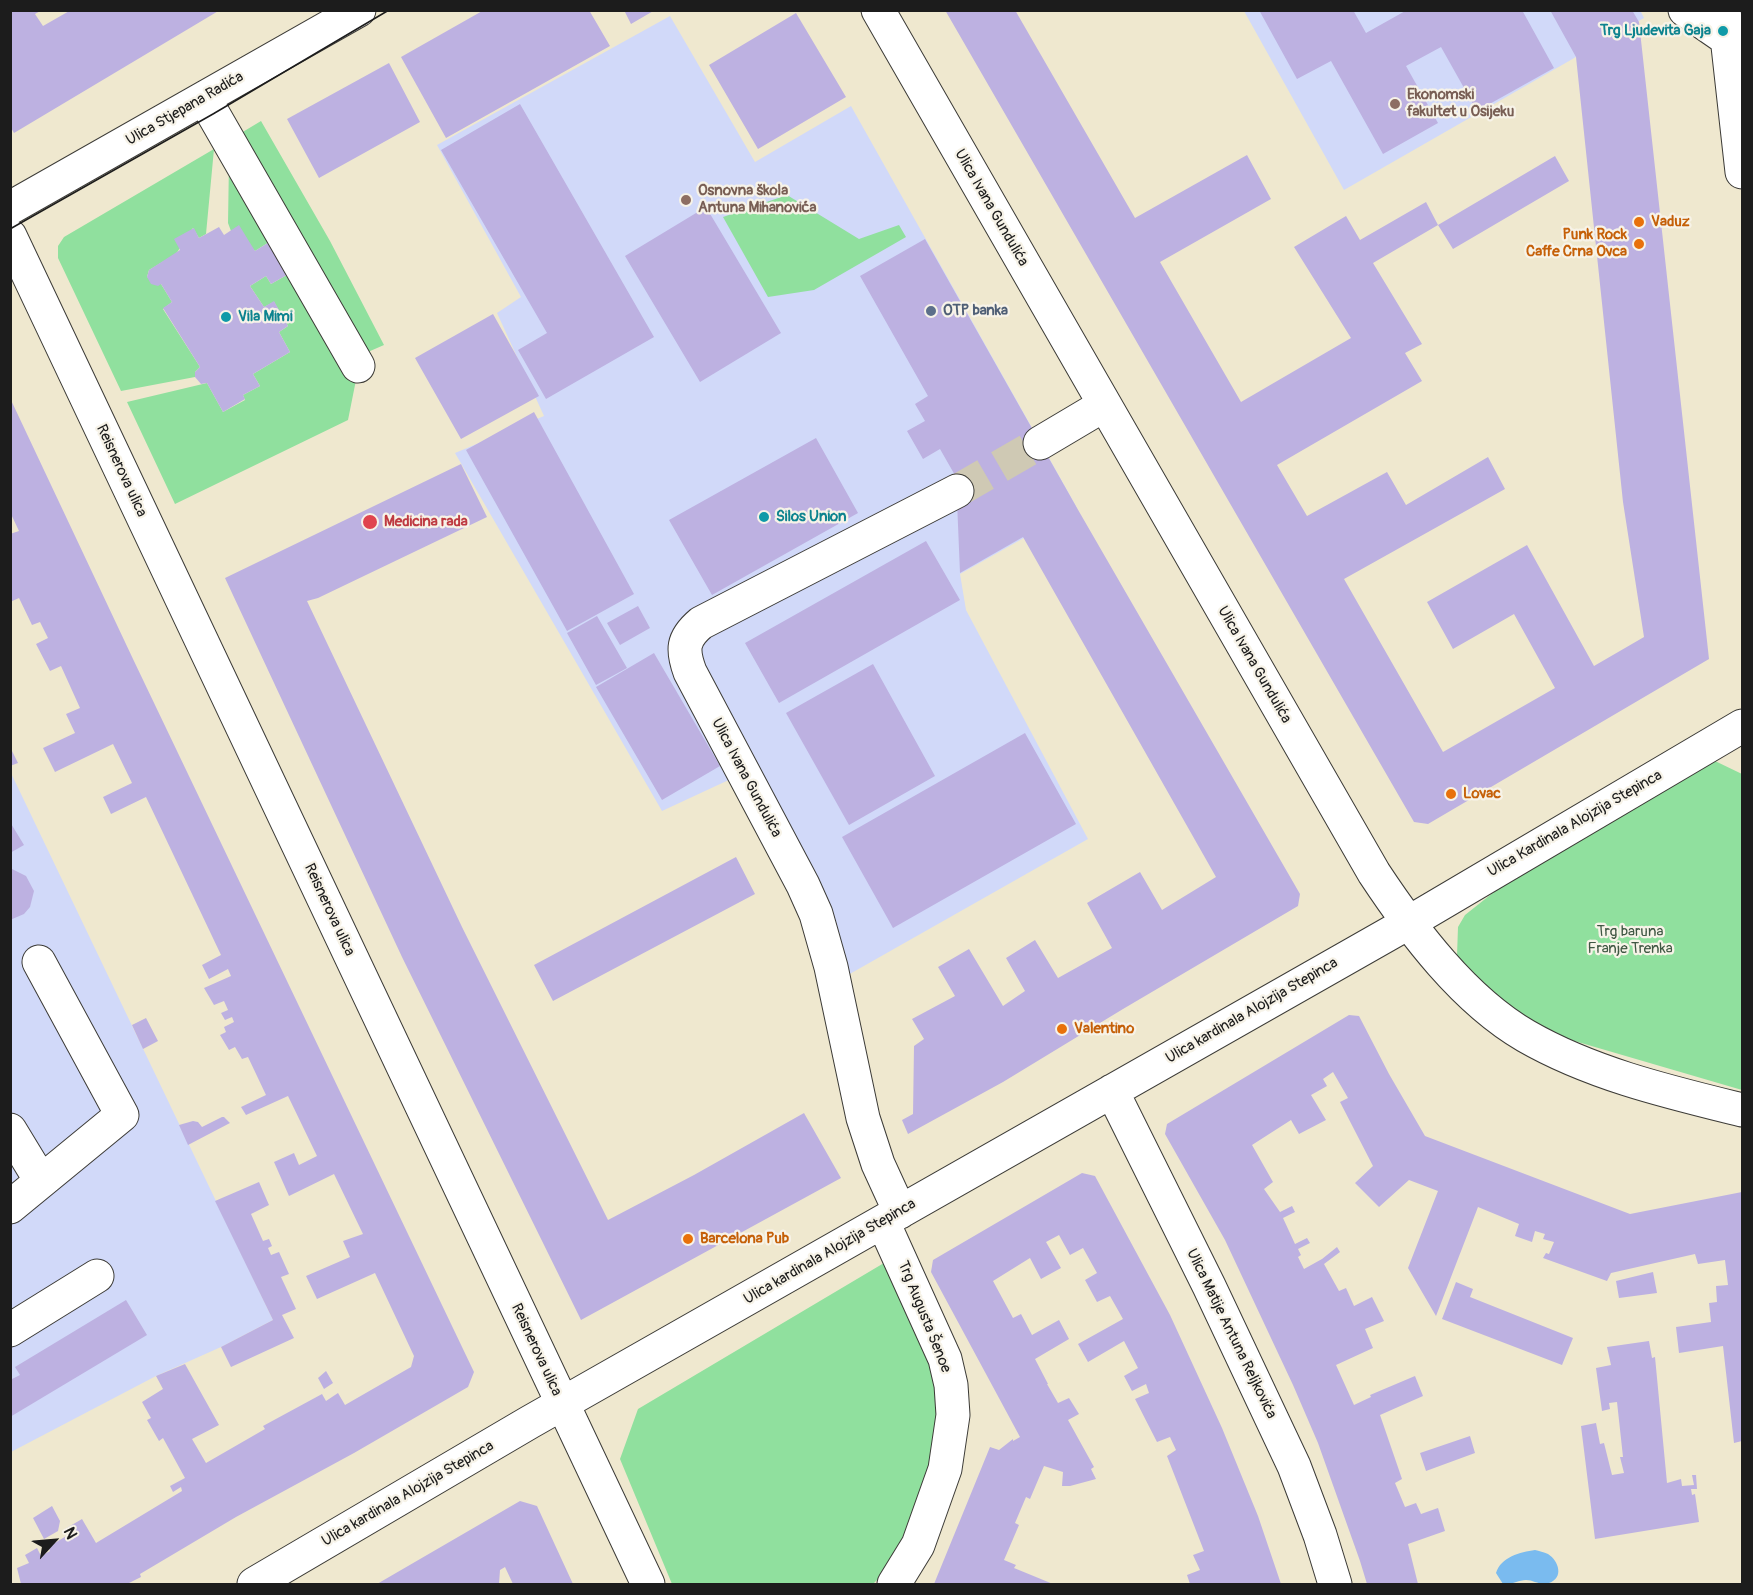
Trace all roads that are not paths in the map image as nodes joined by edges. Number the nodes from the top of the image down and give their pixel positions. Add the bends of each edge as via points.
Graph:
1 (359, 10) edge
2 (878, 10) edge
3 (1685, 10) edge
4 (1731, 22) edge
5 (204, 98) junction
6 (1743, 172) edge
7 (10, 208) edge
8 (10, 236) edge
9 (358, 366) dead end
10 (1104, 405) junction
11 (1040, 442) tunnel mouth
12 (957, 491) tunnel mouth
13 (1743, 726) edge
14 (1407, 922) junction
15 (39, 962) dead end
16 (1112, 1091) junction
17 (1743, 1110) edge
18 (10, 1130) edge
19 (41, 1181) junction
20 (10, 1207) edge
21 (892, 1217) junction
22 (97, 1276) dead end
23 (10, 1330) edge
24 (562, 1405) junction
25 (254, 1584) edge
26 (648, 1584) edge
27 (894, 1584) edge
28 (1335, 1584) edge

1 - 5 street, Ulica Stjepana Radića
2 - 10 street, Ulica Ivana Gundulića
3 - 4 street
4 - 6 street
5 - 7 street, Ulica Stjepana Radića
5 - 9 street
8 - 24 street, Reisnerova ulica
10 - 11 street
10 - 14 street, Ulica Ivana Gundulića via 1374,873
12 - 21 street, Ulica Ivana Gundulića via 701,623 686,640 684,655 816,914 863,1118
13 - 14 street, Ulica Kardinala Alojzija Stepinca
14 - 16 street, Ulica kardinala Alojzija Stepinca
14 - 17 street, Ulica Ivana Gundulića via 1466,988 1524,1035 1585,1064
15 - 19 street via 122,1115
16 - 21 street, Ulica kardinala Alojzija Stepinca
16 - 28 street, Ulica Matije Antuna Reljkovića via 1294,1466
18 - 19 street
19 - 20 street
21 - 24 street, Ulica kardinala Alojzija Stepinca
21 - 27 street, Trg Augusta Šenoe via 945,1359 953,1415 945,1469 918,1545
22 - 23 street
24 - 25 street, Ulica kardinala Alojzija Stepinca
24 - 26 street, Reisnerova ulica

